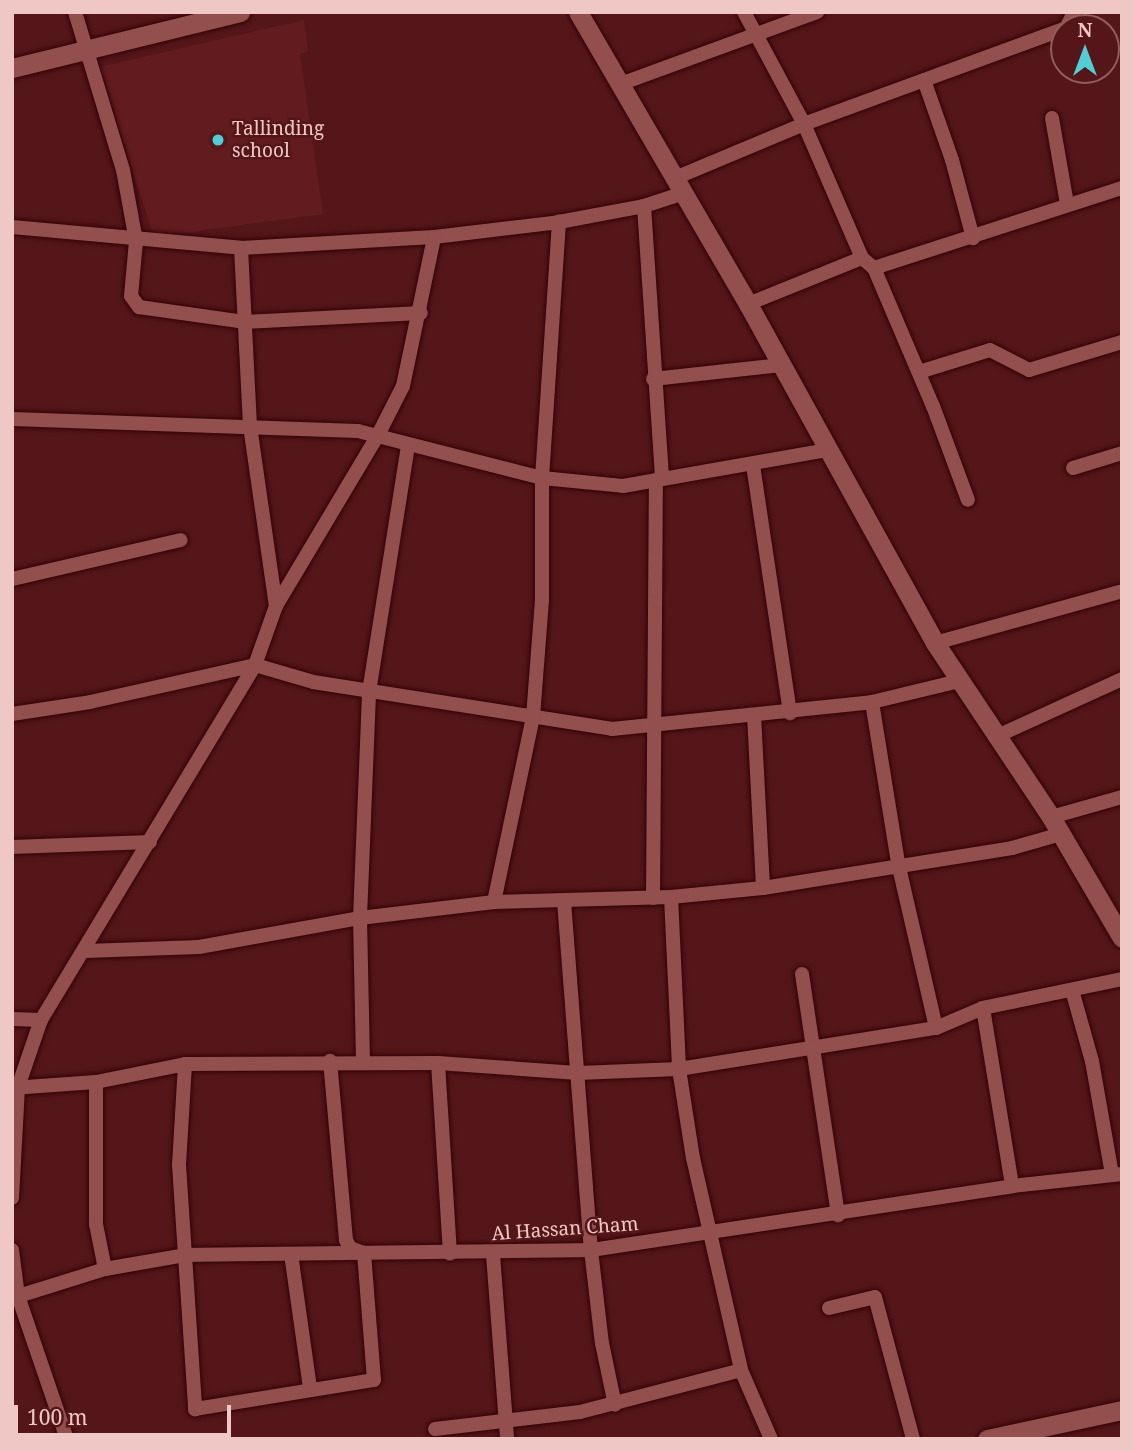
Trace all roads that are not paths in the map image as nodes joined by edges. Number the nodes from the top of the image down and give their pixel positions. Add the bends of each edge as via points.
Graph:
1 (75, 12) edge
2 (240, 12) edge
3 (578, 12) edge
4 (744, 12) edge
5 (817, 12) edge
6 (1050, 33) edge
7 (758, 37) junction
8 (84, 50) junction
9 (12, 68) edge
10 (923, 80) junction
11 (623, 83) junction
12 (1052, 118) dead end
13 (804, 124) junction
14 (680, 185) junction
15 (1122, 188) edge
16 (1067, 204) junction
17 (644, 206) junction
18 (559, 222) junction
19 (12, 227) edge
20 (434, 237) junction
21 (973, 238) junction
22 (136, 242) junction
23 (241, 248) junction
24 (862, 258) junction
25 (874, 268) junction
26 (748, 304) junction
27 (421, 313) junction
28 (244, 322) junction
29 (1122, 342) edge
30 (781, 365) junction
31 (919, 372) junction
32 (653, 379) junction
33 (12, 419) edge
34 (250, 426) junction
35 (378, 435) junction
36 (408, 445) junction
37 (828, 450) junction
38 (1122, 453) edge
39 (753, 465) junction
40 (1073, 468) dead end
41 (542, 478) junction
42 (659, 479) junction
43 (968, 500) dead end
44 (181, 540) dead end
45 (12, 579) edge
46 (1122, 591) edge
47 (276, 606) junction
48 (934, 643) junction
49 (255, 665) junction
50 (1122, 679) edge
51 (959, 681) junction
52 (369, 692) junction
53 (872, 702) junction
54 (790, 713) junction
55 (12, 714) edge
56 (754, 715) junction
57 (533, 717) junction
58 (654, 727) junction
59 (995, 737) junction
60 (1122, 797) edge
61 (1056, 826) junction
62 (150, 842) junction
63 (12, 846) edge
64 (898, 863) junction
65 (764, 888) junction
66 (671, 897) junction
67 (653, 898) junction
68 (564, 901) junction
69 (494, 902) junction
70 (360, 918) junction
71 (1122, 938) edge
72 (86, 951) junction
73 (802, 974) dead end
74 (1122, 979) edge
75 (1072, 990) junction
76 (983, 1008) junction
77 (12, 1019) edge
78 (41, 1020) junction
79 (936, 1028) junction
80 (816, 1048) junction
81 (330, 1061) junction
82 (363, 1061) junction
83 (438, 1063) junction
84 (185, 1064) junction
85 (679, 1069) junction
86 (578, 1073) junction
87 (96, 1082) junction
88 (15, 1088) edge
89 (1117, 1174) edge
90 (1012, 1186) junction
91 (12, 1198) edge
92 (838, 1215) junction
93 (709, 1234) junction
94 (12, 1250) edge
95 (591, 1250) junction
96 (364, 1253) junction
97 (291, 1254) junction
98 (450, 1254) junction
99 (185, 1255) junction
100 (493, 1255) junction
101 (105, 1269) junction
102 (15, 1297) edge
103 (829, 1308) dead end
104 (741, 1370) junction
105 (310, 1387) junction
106 (615, 1405) junction
107 (1122, 1410) edge
108 (435, 1429) dead end
109 (507, 1431) edge
110 (1017, 1436) edge
111 (67, 1439) edge
112 (771, 1439) edge
113 (913, 1439) edge
114 (987, 1439) edge

1 - 8 street
2 - 8 street
3 - 11 street
4 - 7 street
5 - 7 street
6 - 10 street
7 - 11 street
7 - 13 street
8 - 9 street
8 - 22 street via 123,170
10 - 13 street
10 - 21 street via 952,160
11 - 14 street
12 - 16 street
13 - 14 street
13 - 24 street
14 - 17 street
14 - 26 street
15 - 16 street
16 - 21 street
17 - 18 street
17 - 32 street
18 - 20 street
18 - 41 street
19 - 22 street
20 - 23 street
20 - 27 street
21 - 25 street
22 - 23 street
22 - 28 street via 131,296 139,307
23 - 28 street
24 - 25 street
24 - 26 street
25 - 31 street
26 - 30 street
27 - 28 street
27 - 35 street via 403,386
28 - 34 street
29 - 31 street via 1030,369 990,350
30 - 32 street
30 - 37 street
31 - 43 street
32 - 42 street
33 - 34 street
34 - 35 street
34 - 47 street
35 - 36 street
35 - 47 street
36 - 41 street
36 - 52 street
37 - 39 street
37 - 48 street
38 - 40 street
39 - 42 street
39 - 54 street
41 - 42 street via 623,486
41 - 57 street via 542,599
42 - 58 street
44 - 45 street
46 - 48 street
47 - 49 street
48 - 51 street
49 - 52 street
49 - 55 street via 90,702
49 - 62 street
50 - 59 street
51 - 53 street
51 - 59 street
52 - 57 street
52 - 70 street
53 - 54 street
53 - 64 street
54 - 56 street
56 - 58 street
56 - 65 street
57 - 58 street via 612,729
57 - 69 street
58 - 67 street
59 - 61 street
60 - 61 street
61 - 64 street via 1012,848
61 - 71 street
62 - 63 street
62 - 72 street
64 - 65 street
64 - 79 street
65 - 66 street
66 - 67 street
66 - 85 street
67 - 68 street
68 - 69 street
68 - 86 street
69 - 70 street
70 - 72 street via 199,947
70 - 82 street
72 - 78 street
73 - 80 street
74 - 75 street
75 - 76 street
75 - 89 street
76 - 79 street
76 - 90 street
77 - 78 street
78 - 88 street
79 - 80 street
80 - 85 street
80 - 92 street
81 - 82 street
81 - 84 street
81 - 96 street via 346,1241 350,1248
82 - 83 street
83 - 86 street
83 - 98 street
84 - 87 street
84 - 99 street via 179,1165
85 - 86 street
85 - 93 street
86 - 95 street
87 - 88 street
87 - 101 street via 96,1224
88 - 91 street
89 - 90 street, Al Hassan Cham
90 - 92 street, Al Hassan Cham
92 - 93 street, Al Hassan Cham
93 - 95 street, Al Hassan Cham
93 - 104 street
94 - 102 street
95 - 100 street, Al Hassan Cham
95 - 106 street
96 - 97 street, Al Hassan Cham
96 - 98 street, Al Hassan Cham
96 - 105 street via 374,1380
97 - 99 street, Al Hassan Cham
97 - 105 street
98 - 100 street, Al Hassan Cham
99 - 101 street, Al Hassan Cham
99 - 105 street via 195,1409
100 - 109 street
101 - 102 street, Al Hassan Cham
102 - 111 street
103 - 113 street via 875,1297
104 - 106 street
104 - 112 street
106 - 109 street
107 - 110 street
108 - 109 street
110 - 114 street

